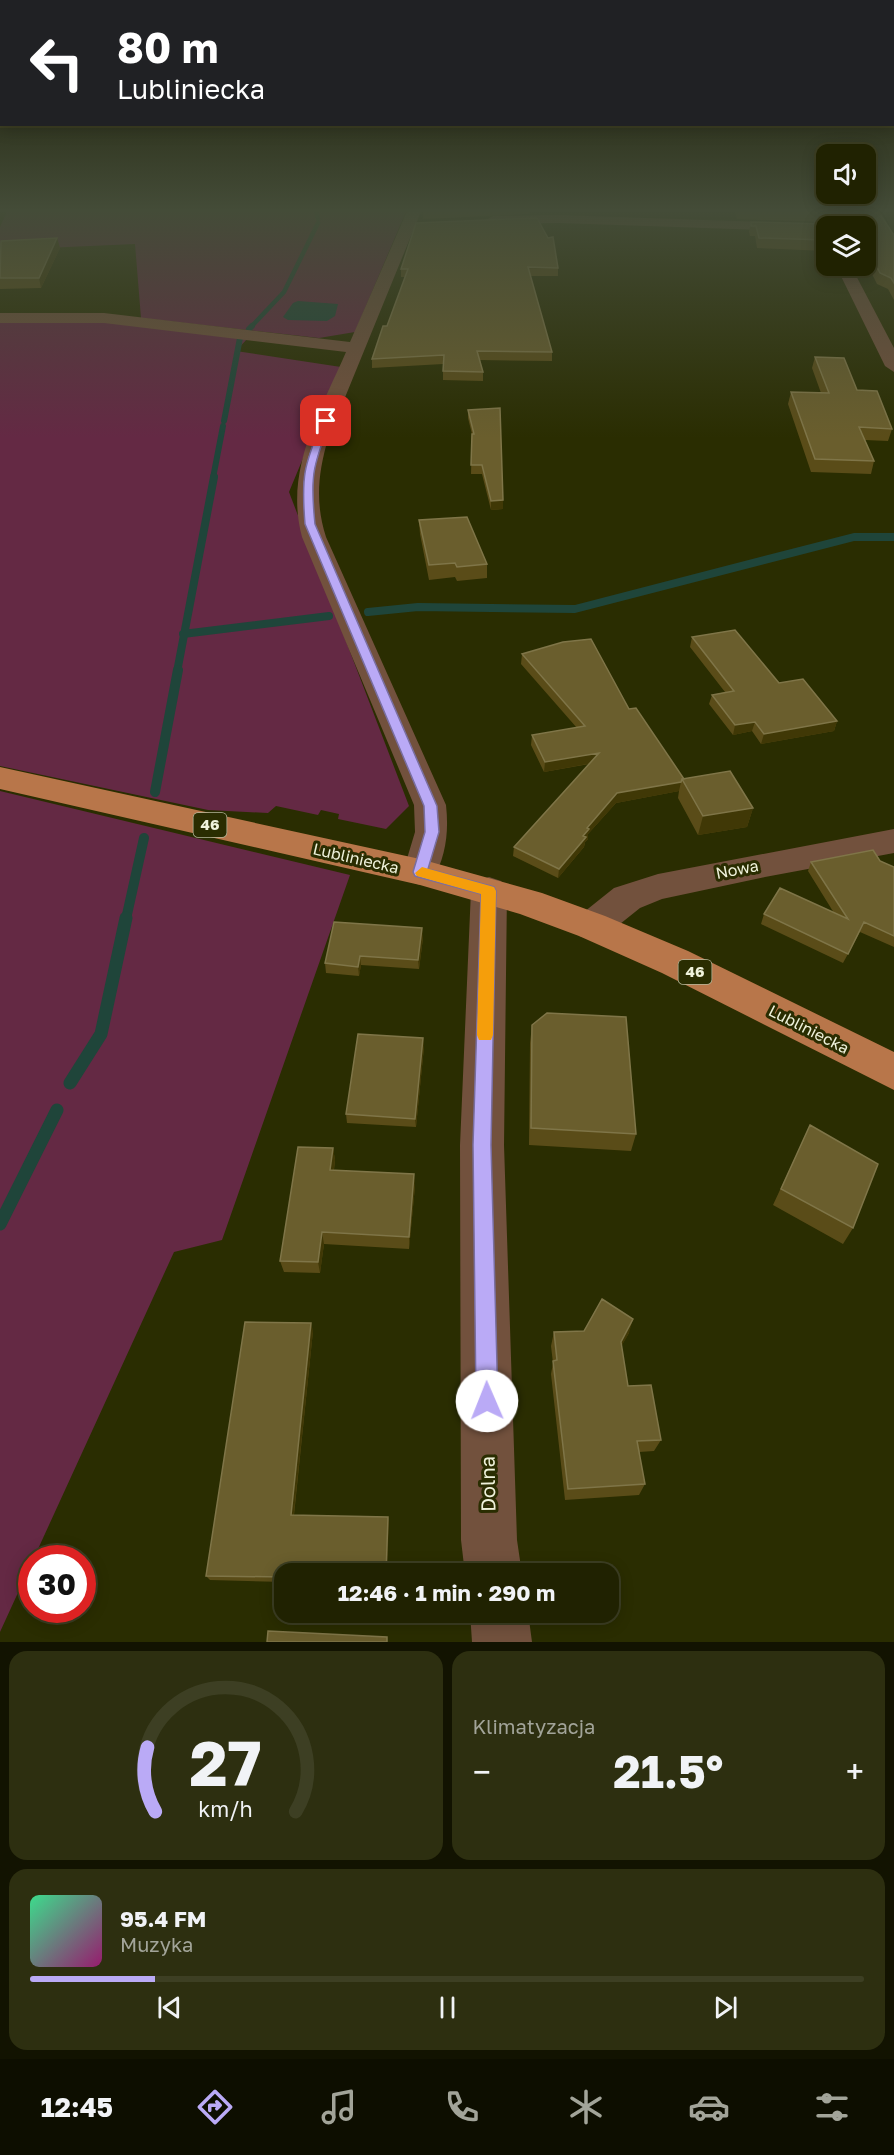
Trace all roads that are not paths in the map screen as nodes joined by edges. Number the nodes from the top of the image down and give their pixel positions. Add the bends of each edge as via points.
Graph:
1 (386, 286) edge
2 (853, 286) edge
3 (0, 318) edge
4 (357, 348) junction
5 (894, 366) edge
6 (0, 778) edge
7 (894, 842) edge
8 (420, 872) junction
9 (489, 891) junction
10 (592, 926) junction
11 (894, 1072) edge
12 (492, 1563) edge
13 (500, 1623) edge
14 (502, 1642) edge

1 - 4 street
2 - 5 street
3 - 4 street via 104,318
4 - 8 street via 310,462 307,509 314,537 430,806 432,832
6 - 8 main road, Lubliniecka / 46
7 - 10 street, Nowa via 641,891 616,905
8 - 9 main road, Lubliniecka / 46
9 - 10 main road, Lubliniecka / 46
9 - 12 street, Dolna via 482,1145
10 - 11 main road, Lubliniecka / 46 via 675,962
13 - 14 street

